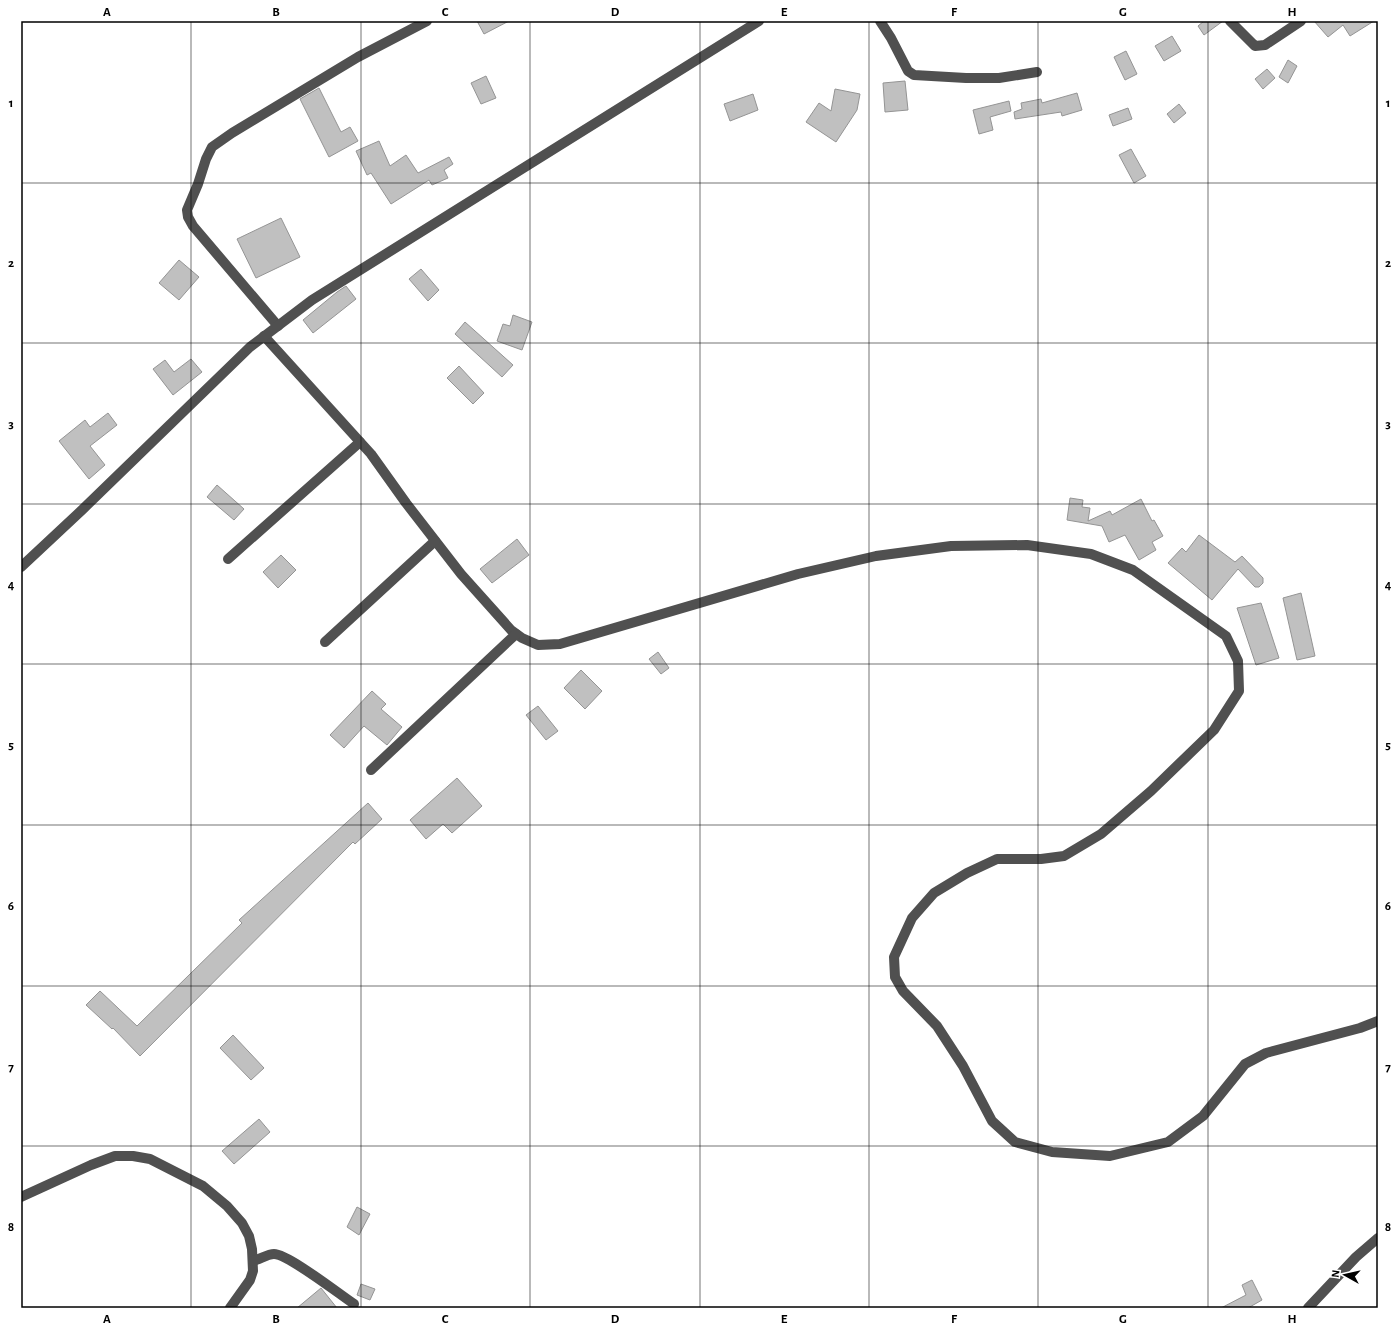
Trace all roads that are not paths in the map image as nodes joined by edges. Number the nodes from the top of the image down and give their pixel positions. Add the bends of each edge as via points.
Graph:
1 (427, 21) edge
2 (759, 21) edge
3 (880, 21) edge
4 (1230, 21) edge
5 (1301, 21) edge
6 (1037, 72) dead end
7 (278, 326) junction
8 (264, 336) junction
9 (360, 442) junction
10 (435, 541) junction
11 (228, 558) dead end
12 (21, 567) edge
13 (516, 634) junction
14 (325, 642) dead end
15 (371, 770) dead end
16 (1378, 1021) edge
17 (21, 1197) edge
18 (1378, 1238) edge
19 (253, 1261) junction
20 (354, 1304) dead end
21 (230, 1308) edge
22 (1308, 1308) edge

1 - 7 street via 358,57 232,133 212,147 206,159 187,210 188,217
2 - 7 street via 312,300
3 - 6 street via 908,71 914,75 999,78
4 - 5 street via 1255,46 1265,45
7 - 8 street
8 - 9 street
8 - 12 street
9 - 10 street
9 - 11 street
10 - 13 street via 461,574
10 - 14 street
13 - 15 street
13 - 16 street via 538,645 560,644 798,574 876,556 952,546 1027,545 1091,554 1133,570 1226,636 1238,661 1239,691 1214,730 1151,791 1101,834 1064,856 997,859 934,893 912,918 894,957 894,977 903,991 937,1026 964,1066 992,1121 1015,1142 1052,1152 1110,1156 1168,1142 1203,1116 1246,1064 1266,1053
17 - 19 street via 115,1156 150,1159 203,1186 227,1206 242,1223 249,1236
18 - 22 street via 1356,1257
19 - 20 street via 273,1254 280,1255
19 - 21 street via 250,1280

